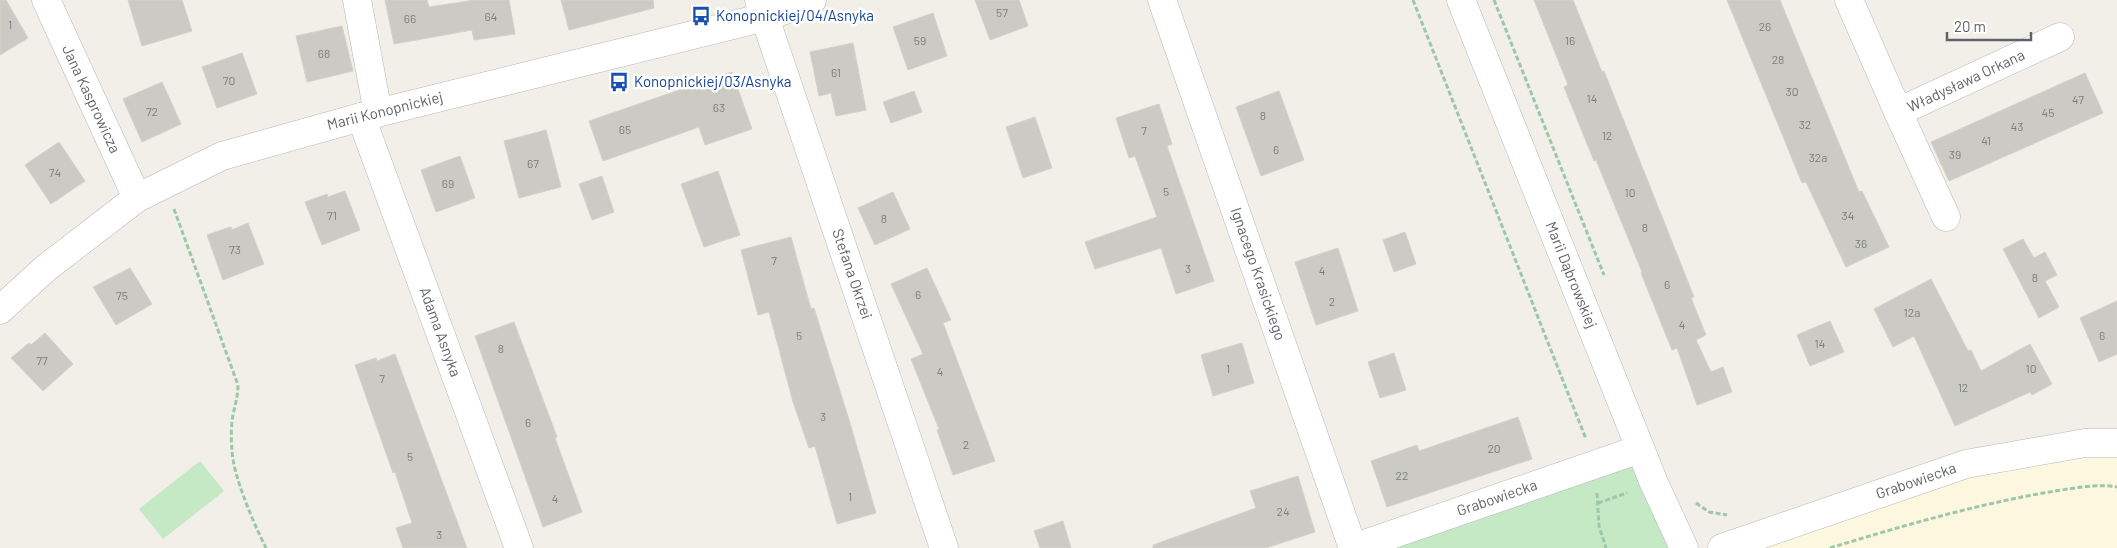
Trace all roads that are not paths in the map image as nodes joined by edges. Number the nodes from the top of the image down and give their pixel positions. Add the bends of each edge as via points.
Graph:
1 (46, 0) edge
2 (357, 0) edge
3 (812, 0) edge
4 (1162, 0) edge
5 (1461, 0) edge
6 (1849, 0) edge
7 (762, 9) edge
8 (2060, 38) dead end
9 (1898, 112) junction
10 (369, 115) junction
11 (137, 198) junction
12 (1946, 217) dead end
13 (0, 310) edge
14 (2117, 443) edge
15 (1640, 450) junction
16 (519, 548) edge
17 (944, 548) edge
18 (1353, 548) edge
19 (1684, 548) edge
20 (1722, 548) edge

1 - 11 street, Jana Kasprowicza
2 - 10 street, Adama Asnyka
3 - 7 street, Marii Konopnickiej
4 - 18 street, Ignacego Krasickiego
5 - 15 street, Marii Dąbrowskiej
6 - 9 street, Władysława Orkana
7 - 10 street, Marii Konopnickiej
7 - 17 street, Stefana Okrzei
8 - 9 street, Władysława Orkana
9 - 12 street, Władysława Orkana
10 - 11 street, Marii Konopnickiej via 222,156
10 - 16 street, Adama Asnyka
11 - 13 street, Marii Konopnickiej via 46,268
14 - 20 street, Grabowiecka via 2085,443 1966,464
15 - 18 street, Grabowiecka
15 - 19 street, Marii Dąbrowskiej

